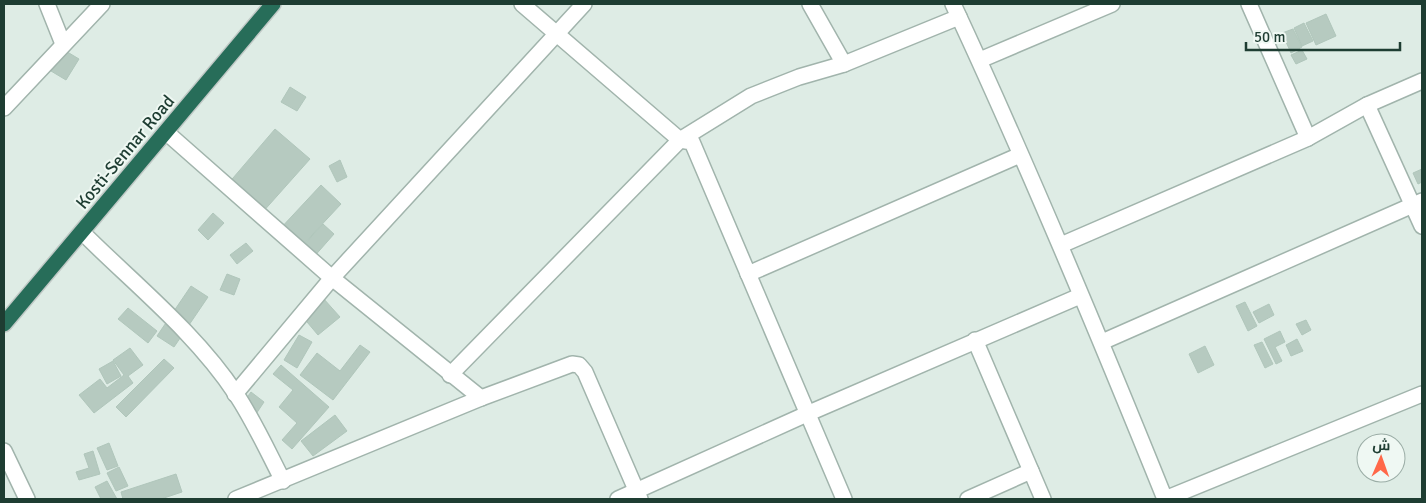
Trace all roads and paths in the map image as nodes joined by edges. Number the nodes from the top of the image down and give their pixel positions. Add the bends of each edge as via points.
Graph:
1 (47, 4) edge
2 (102, 4) edge
3 (273, 4) edge
4 (522, 4) edge
5 (584, 4) edge
6 (810, 4) edge
7 (1112, 4) edge
8 (1249, 4) edge
9 (956, 10) edge
10 (557, 35) junction
11 (63, 44) junction
12 (980, 60) junction
13 (844, 64) junction
14 (1422, 81) edge
15 (1367, 105) junction
16 (4, 108) edge
17 (166, 132) junction
18 (1308, 138) junction
19 (680, 140) junction
20 (1020, 155) junction
21 (1418, 203) edge
22 (1422, 226) edge
23 (82, 232) junction
24 (1061, 245) junction
25 (748, 274) junction
26 (332, 278) junction
27 (1080, 296) junction
28 (4, 324) edge
29 (975, 340) junction
30 (1102, 342) junction
31 (450, 375) junction
32 (236, 394) junction
33 (1422, 394) edge
34 (481, 398) junction
35 (809, 413) junction
36 (4, 451) edge
37 (1032, 471) junction
38 (283, 481) junction
39 (638, 495) edge
40 (28, 499) edge
41 (236, 499) edge
42 (618, 499) edge
43 (844, 499) edge
44 (968, 499) edge
45 (1043, 499) edge
46 (1165, 499) edge

1 - 11 street
2 - 11 street
3 - 17 highway, Kosti-Sennar Road
4 - 10 street
5 - 10 street
6 - 13 street
7 - 12 street
8 - 18 street
9 - 12 street
9 - 13 street
10 - 19 street
10 - 26 street
11 - 16 street
12 - 20 street
13 - 19 street via 751,96
14 - 15 street
15 - 18 street
15 - 21 street
17 - 23 highway, Kosti-Sennar Road
17 - 26 street
18 - 24 street
19 - 25 street via 692,142
19 - 31 street
20 - 24 street
20 - 25 street
21 - 22 street
21 - 30 street
23 - 28 highway, Kosti-Sennar Road
23 - 32 street via 210,360
24 - 27 street
25 - 35 street
26 - 31 street
26 - 32 street
27 - 29 street
27 - 30 street
29 - 35 street
29 - 37 street
30 - 46 street
31 - 34 street
32 - 38 street
33 - 46 street
34 - 38 street
34 - 39 street via 572,364 578,365 585,372
35 - 39 street
35 - 43 street
36 - 40 street
37 - 44 street
37 - 45 street
38 - 41 street
39 - 42 street

